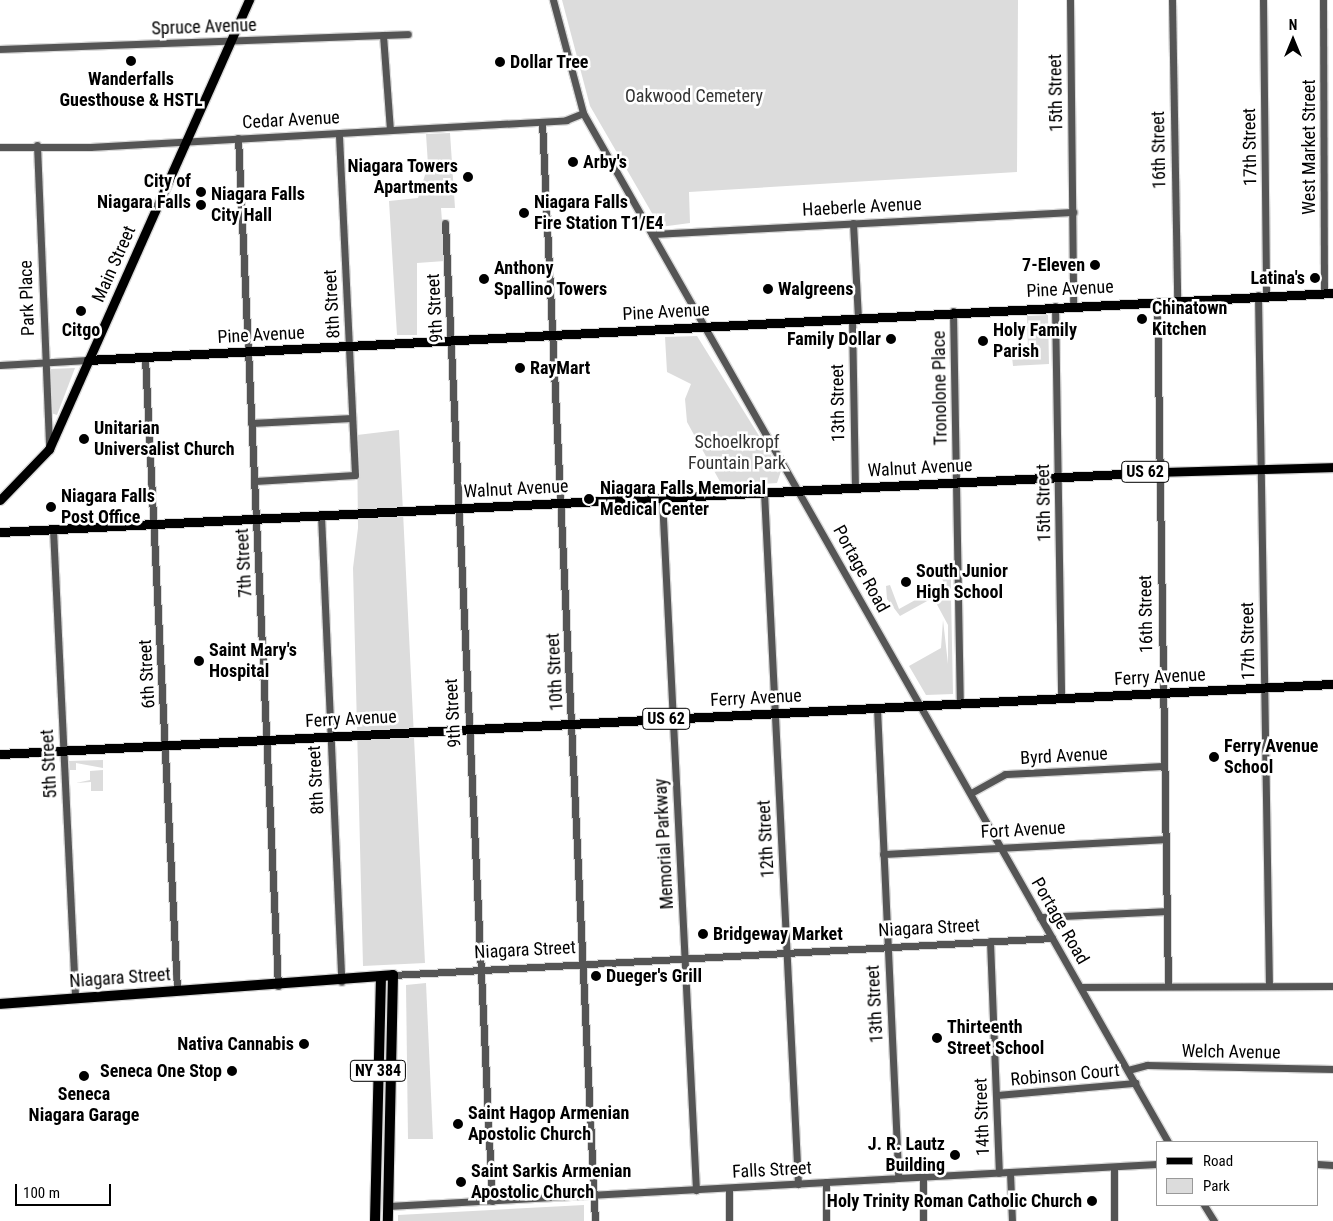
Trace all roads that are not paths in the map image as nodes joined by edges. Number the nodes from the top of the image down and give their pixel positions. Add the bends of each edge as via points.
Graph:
1 (250, 0) edge
2 (553, 0) edge
3 (1070, 0) edge
4 (1172, 0) edge
5 (1263, 0) edge
6 (1322, 0) edge
7 (408, 34) dead end
8 (383, 35) junction
9 (231, 40) junction
10 (0, 48) edge
11 (583, 114) junction
12 (542, 122) junction
13 (390, 130) junction
14 (339, 133) junction
15 (238, 138) junction
16 (186, 141) junction
17 (37, 145) junction
18 (0, 147) edge
19 (1073, 212) junction
20 (445, 223) dead end
21 (853, 223) junction
22 (652, 234) junction
23 (1328, 293) edge
24 (1262, 294) junction
25 (1177, 300) junction
26 (1157, 302) junction
27 (1055, 306) junction
28 (1073, 306) junction
29 (953, 311) junction
30 (855, 317) junction
31 (704, 327) junction
32 (552, 335) junction
33 (451, 341) junction
34 (349, 346) junction
35 (246, 351) junction
36 (145, 358) junction
37 (88, 360) junction
38 (44, 362) junction
39 (0, 365) edge
40 (352, 418) junction
41 (251, 424) junction
42 (49, 449) junction
43 (1333, 467) edge
44 (1260, 469) junction
45 (1159, 472) junction
46 (1058, 477) junction
47 (254, 481) junction
48 (957, 482) junction
49 (855, 488) junction
50 (799, 490) junction
51 (764, 492) junction
52 (662, 498) junction
53 (0, 500) edge
54 (561, 503) junction
55 (459, 508) junction
56 (321, 515) junction
57 (257, 519) junction
58 (155, 524) junction
59 (53, 529) junction
60 (0, 532) edge
61 (1333, 684) edge
62 (1264, 688) junction
63 (1162, 693) junction
64 (1061, 698) junction
65 (960, 704) junction
66 (920, 706) junction
67 (877, 708) junction
68 (775, 713) junction
69 (673, 719) junction
70 (572, 724) junction
71 (469, 729) junction
72 (329, 737) junction
73 (267, 740) junction
74 (165, 746) junction
75 (63, 751) junction
76 (0, 754) edge
77 (1164, 766) junction
78 (971, 793) junction
79 (1165, 839) junction
80 (1001, 846) junction
81 (883, 854) junction
82 (1166, 912) junction
83 (1040, 917) junction
84 (1052, 938) junction
85 (990, 941) junction
86 (887, 947) junction
87 (786, 952) junction
88 (685, 958) junction
89 (583, 963) junction
90 (480, 969) junction
91 (393, 975) junction
92 (380, 977) junction
93 (341, 982) junction
94 (278, 986) junction
95 (1168, 986) junction
96 (1269, 986) junction
97 (1333, 986) edge
98 (1081, 987) junction
99 (177, 990) junction
100 (75, 997) junction
101 (0, 1004) edge
102 (1333, 1069) edge
103 (1128, 1070) junction
104 (1135, 1083) junction
105 (997, 1095) junction
106 (1167, 1141) edge
107 (1156, 1164) edge
108 (1318, 1164) edge
109 (1333, 1165) edge
110 (1114, 1167) junction
111 (1010, 1172) junction
112 (999, 1173) junction
113 (923, 1177) junction
114 (898, 1178) junction
115 (826, 1182) junction
116 (798, 1184) junction
117 (729, 1188) junction
118 (696, 1190) junction
119 (594, 1195) junction
120 (492, 1201) junction
121 (388, 1206) junction
122 (1205, 1206) edge
123 (375, 1221) edge
124 (388, 1221) edge
125 (595, 1221) edge
126 (729, 1221) edge
127 (826, 1221) edge
128 (923, 1221) edge
129 (1012, 1221) edge
130 (1114, 1221) edge
131 (1214, 1221) edge

1 - 9 main road, Main Street
2 - 11 street, Portage Road
3 - 19 street, 15th Street
4 - 25 street, 16th Street
5 - 24 street, 17th Street
6 - 23 street, West Market Street
7 - 8 street, Spruce Avenue
8 - 9 street, Spruce Avenue
8 - 13 street
9 - 10 street, Spruce Avenue
9 - 16 main road, Main Street
11 - 12 street, Cedar Avenue
11 - 22 street, Portage Road
12 - 13 street, Cedar Avenue
12 - 32 street, 10th Street
13 - 14 street, Cedar Avenue
14 - 15 street, Cedar Avenue
14 - 34 street, 8th Street
15 - 16 street, Cedar Avenue
15 - 35 street, 7th Street
16 - 17 street, Cedar Avenue
16 - 37 main road, Main Street
17 - 18 street, Cedar Avenue
17 - 38 street, Park Place
19 - 21 street, Haeberle Avenue
19 - 28 street, 15th Street
20 - 33 street, 9th Street
21 - 22 street, Haeberle Avenue
21 - 30 street, 13th Street
22 - 31 street, Portage Road
23 - 24 main road, Pine Avenue
24 - 25 main road, Pine Avenue
24 - 44 street, 17th Street
25 - 26 main road, Pine Avenue
26 - 28 main road, Pine Avenue
26 - 45 street, 16th Street
27 - 28 main road, Pine Avenue
27 - 29 main road, Pine Avenue
27 - 46 street, 15th Street
29 - 30 main road, Pine Avenue
29 - 48 street, Tronolone Place
30 - 31 main road, Pine Avenue
30 - 49 street, 13th Street
31 - 32 main road, Pine Avenue
31 - 50 street, Portage Road
32 - 33 main road, Pine Avenue
32 - 54 street, 10th Street
33 - 34 main road, Pine Avenue
33 - 55 street, 9th Street
34 - 35 main road, Pine Avenue
34 - 40 street, 8th Street
35 - 36 main road, Pine Avenue
35 - 41 street, 7th Street
36 - 37 main road, Pine Avenue
36 - 58 street, 6th Street
37 - 38 street, Pine Avenue
37 - 42 main road, Main Street
38 - 39 street, Pine Avenue
38 - 42 street, Park Place
40 - 41 street
40 - 47 street, 8th Street via 355,475
41 - 47 street, 7th Street
42 - 53 main road, Main Street
43 - 44 main road, Walnut Avenue / US 62
44 - 45 main road, Walnut Avenue / US 62
44 - 62 street, 17th Street
45 - 46 main road, Walnut Avenue / US 62
45 - 63 street, 16th Street
46 - 48 main road, Walnut Avenue / US 62
46 - 64 street, 15th Street
47 - 57 street, 7th Street
48 - 49 main road, Walnut Avenue / US 62
48 - 65 street, Tronolone Place
49 - 50 main road, Walnut Avenue / US 62
50 - 51 main road, Walnut Avenue / US 62
50 - 66 street, Portage Road
51 - 52 main road, Walnut Avenue / US 62
51 - 68 street, 12th Street
52 - 54 main road, Walnut Avenue / US 62
52 - 69 street, Memorial Parkway
54 - 55 main road, Walnut Avenue / US 62
54 - 70 street, 10th Street
55 - 56 main road, Walnut Avenue / US 62
55 - 71 street, 9th Street
56 - 57 main road, Walnut Avenue / US 62
56 - 72 street, 8th Street
57 - 58 main road, Walnut Avenue / US 62
57 - 73 street, 7th Street
58 - 59 main road, Walnut Avenue / US 62
58 - 74 street, 6th Street
59 - 60 main road, Walnut Avenue / US 62
59 - 75 street, 5th Street
61 - 62 main road, Ferry Avenue / US 62
62 - 63 main road, Ferry Avenue / US 62
62 - 96 street, 17th Street
63 - 64 main road, Ferry Avenue / US 62
63 - 77 street, 16th Street
64 - 65 main road, Ferry Avenue / US 62
65 - 66 main road, Ferry Avenue / US 62
66 - 67 main road, Ferry Avenue / US 62
66 - 78 street, Portage Road
67 - 68 main road, Ferry Avenue / US 62
67 - 81 street, 13th Street
68 - 69 main road, Ferry Avenue / US 62
68 - 87 street, 12th Street
69 - 70 main road, Ferry Avenue / US 62
69 - 88 street, Memorial Parkway
70 - 71 main road, Ferry Avenue / US 62
70 - 89 street, 10th Street
71 - 72 main road, Ferry Avenue / US 62
71 - 90 street, 9th Street
72 - 73 main road, Ferry Avenue / US 62
72 - 93 street, 8th Street
73 - 74 main road, Ferry Avenue / US 62
73 - 94 street, 7th Street
74 - 75 main road, Ferry Avenue / US 62
74 - 99 street, 6th Street
75 - 76 main road, Ferry Avenue / US 62
75 - 100 street, 5th Street
77 - 78 street, Byrd Avenue via 1005,774
77 - 79 street, 16th Street
78 - 80 street, Portage Road
79 - 80 street, Fort Avenue
79 - 82 street, 16th Street
80 - 81 street, Fort Avenue
80 - 83 street, Portage Road
81 - 86 street, 13th Street
82 - 83 street
82 - 95 street, 16th Street
83 - 84 street, Portage Road
84 - 85 street, Niagara Street
84 - 98 street, Portage Road
85 - 86 street, Niagara Street
85 - 105 street, 14th Street
86 - 87 street, Niagara Street
86 - 114 street, 13th Street
87 - 88 street, Niagara Street
87 - 116 street, 12th Street
88 - 89 street, Niagara Street
88 - 118 street, Memorial Parkway
89 - 90 street, Niagara Street
89 - 119 street, 10th Street
90 - 91 street, Niagara Street
90 - 120 street, 9th Street
91 - 92 highway, Niagara Street
91 - 121 highway, NY 384
92 - 93 highway, Niagara Street
92 - 123 highway, NY 384
93 - 94 highway, Niagara Street
94 - 99 highway, Niagara Street
95 - 96 street
95 - 98 street
96 - 97 street
98 - 103 street, Portage Road
99 - 100 highway, Niagara Street
100 - 101 highway, Niagara Street
102 - 103 street, Welch Avenue via 1147,1065
103 - 104 street, Portage Road
104 - 105 street, Robinson Court
104 - 106 street, Portage Road
105 - 112 street, 14th Street
107 - 110 street, Falls Street
108 - 109 street
110 - 111 street, Falls Street
110 - 130 street
111 - 112 street, Falls Street
111 - 129 street, 14th Street
112 - 113 street, Falls Street
113 - 114 street, Falls Street
113 - 128 street
114 - 115 street, Falls Street
115 - 116 street, Falls Street
115 - 127 street
116 - 117 street, Falls Street
117 - 118 street, Falls Street
117 - 126 street
118 - 119 street, Falls Street
119 - 120 street, Falls Street
119 - 125 street, 10th Street
120 - 121 street, Falls Street
121 - 124 highway, NY 384
122 - 131 street

